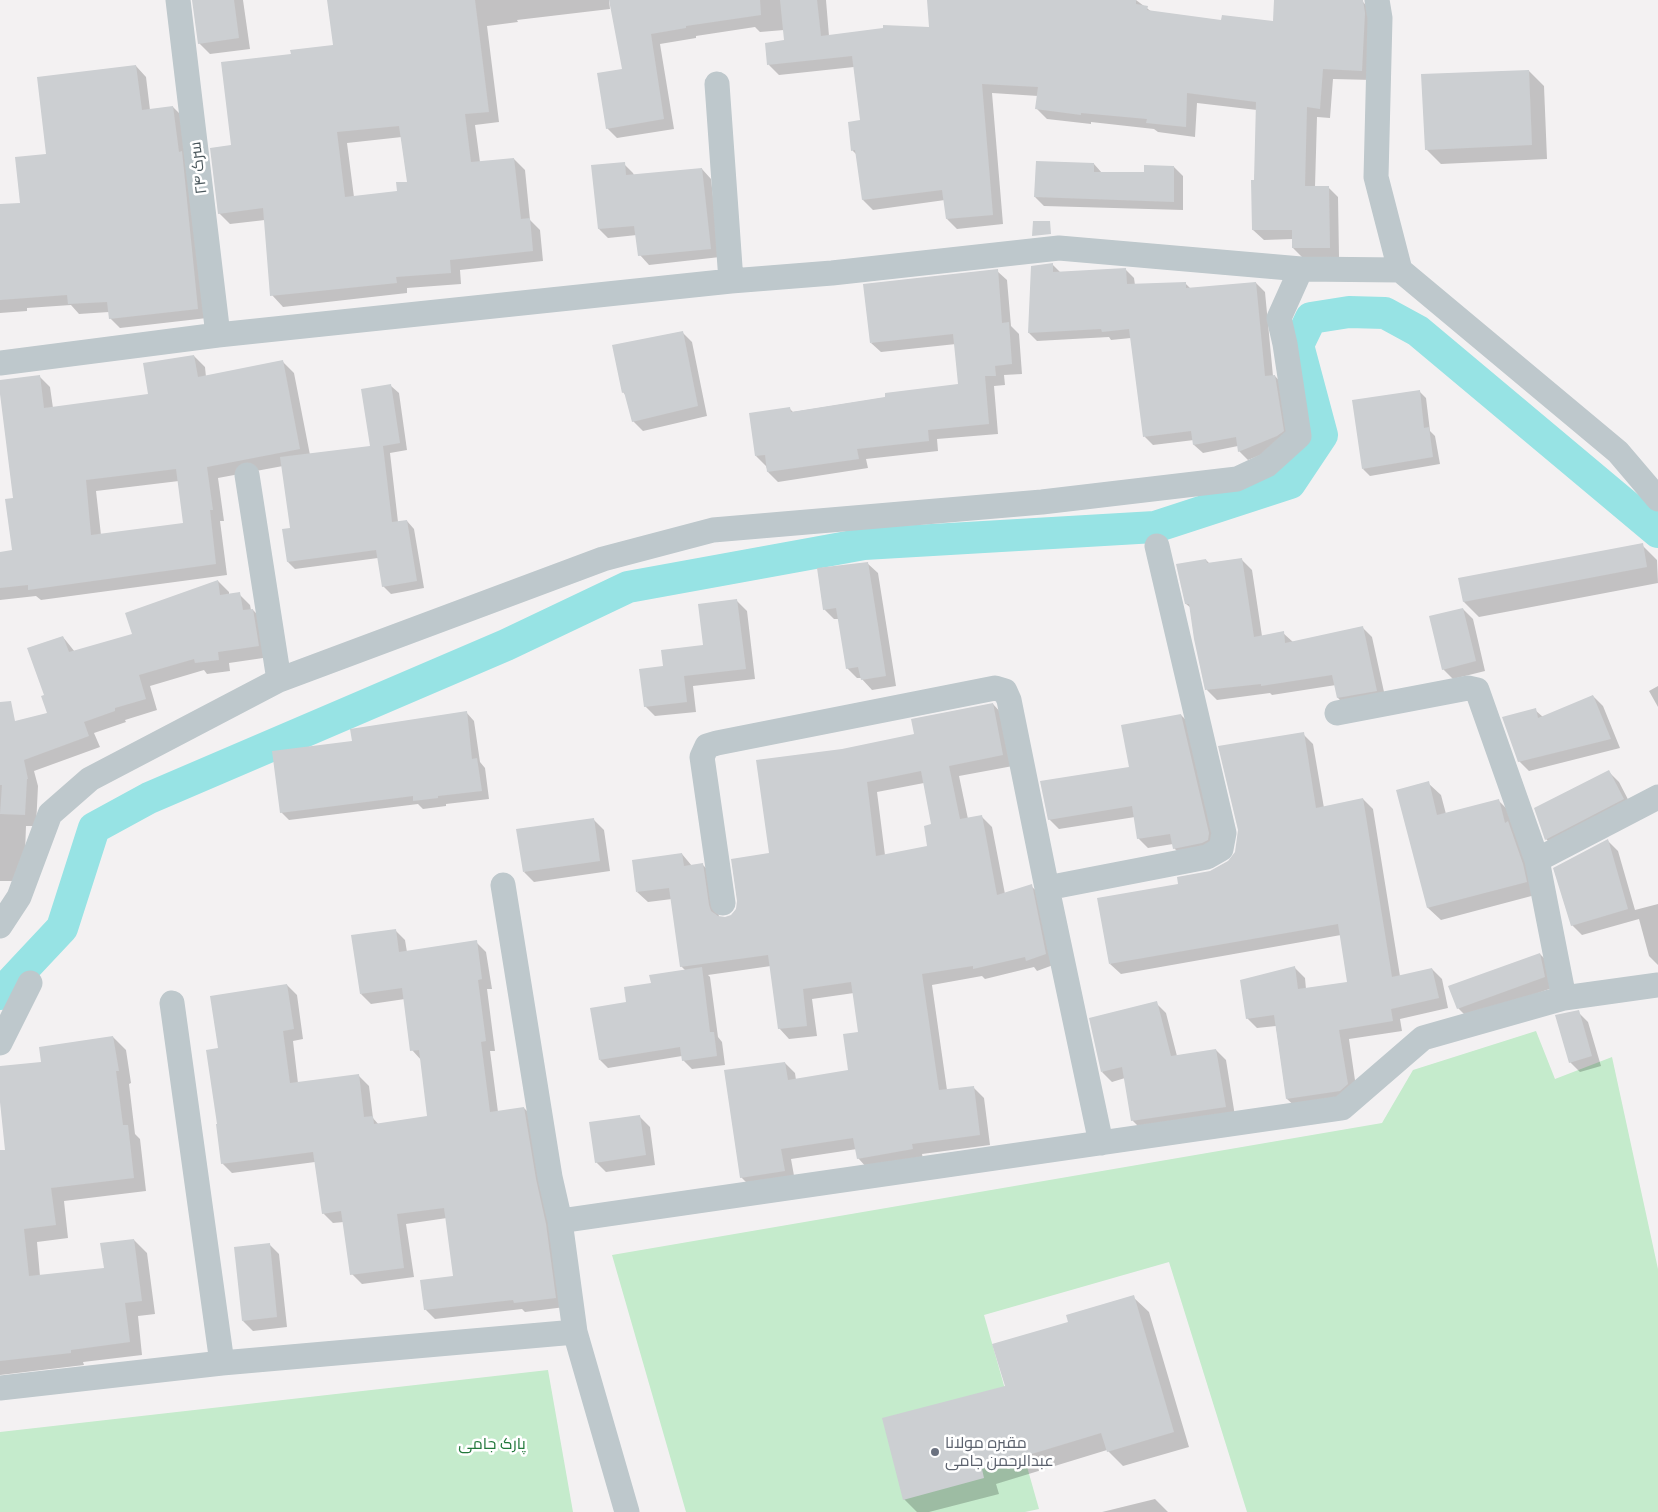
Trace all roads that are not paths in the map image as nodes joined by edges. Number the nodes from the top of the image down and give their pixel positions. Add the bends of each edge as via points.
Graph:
1 (178, 0) edge
2 (1377, 0) edge
3 (717, 84) dead end
4 (1301, 269) junction
5 (1400, 270) junction
6 (731, 281) junction
7 (218, 335) junction
8 (0, 363) edge
9 (248, 475) dead end
10 (1658, 498) edge
11 (1157, 546) dead end
12 (279, 680) junction
13 (1337, 713) dead end
14 (1658, 797) edge
15 (1537, 860) junction
16 (503, 885) dead end
17 (1047, 888) junction
18 (723, 903) dead end
19 (0, 926) edge
20 (30, 983) dead end
21 (1658, 985) edge
22 (1564, 998) junction
23 (172, 1003) dead end
24 (0, 1043) edge
25 (1101, 1143) junction
26 (560, 1220) junction
27 (575, 1332) junction
28 (222, 1363) junction
29 (0, 1388) edge
30 (627, 1512) edge

1 - 7 street, سرک ۲۴
2 - 5 street via 1380,18 1376,177
3 - 6 street
4 - 5 street
4 - 6 street via 1059,248 832,274
4 - 12 street via 1279,318 1299,436 1267,465 1237,479 1042,502 713,530 603,559
5 - 10 street via 1618,452
6 - 7 street
7 - 8 street
9 - 12 street
11 - 17 street via 1224,833 1221,849 1207,857
12 - 19 street via 90,780 50,814 19,897
13 - 15 street via 1468,688 1477,690
14 - 15 street
15 - 22 street
16 - 26 street via 550,1177
17 - 18 street via 1009,700 1005,691 994,688 707,746 702,757
17 - 25 street
20 - 24 street
21 - 22 street
22 - 25 street via 1424,1038 1342,1108
23 - 28 street
25 - 26 street
26 - 27 street
27 - 28 street
27 - 30 street
28 - 29 street

